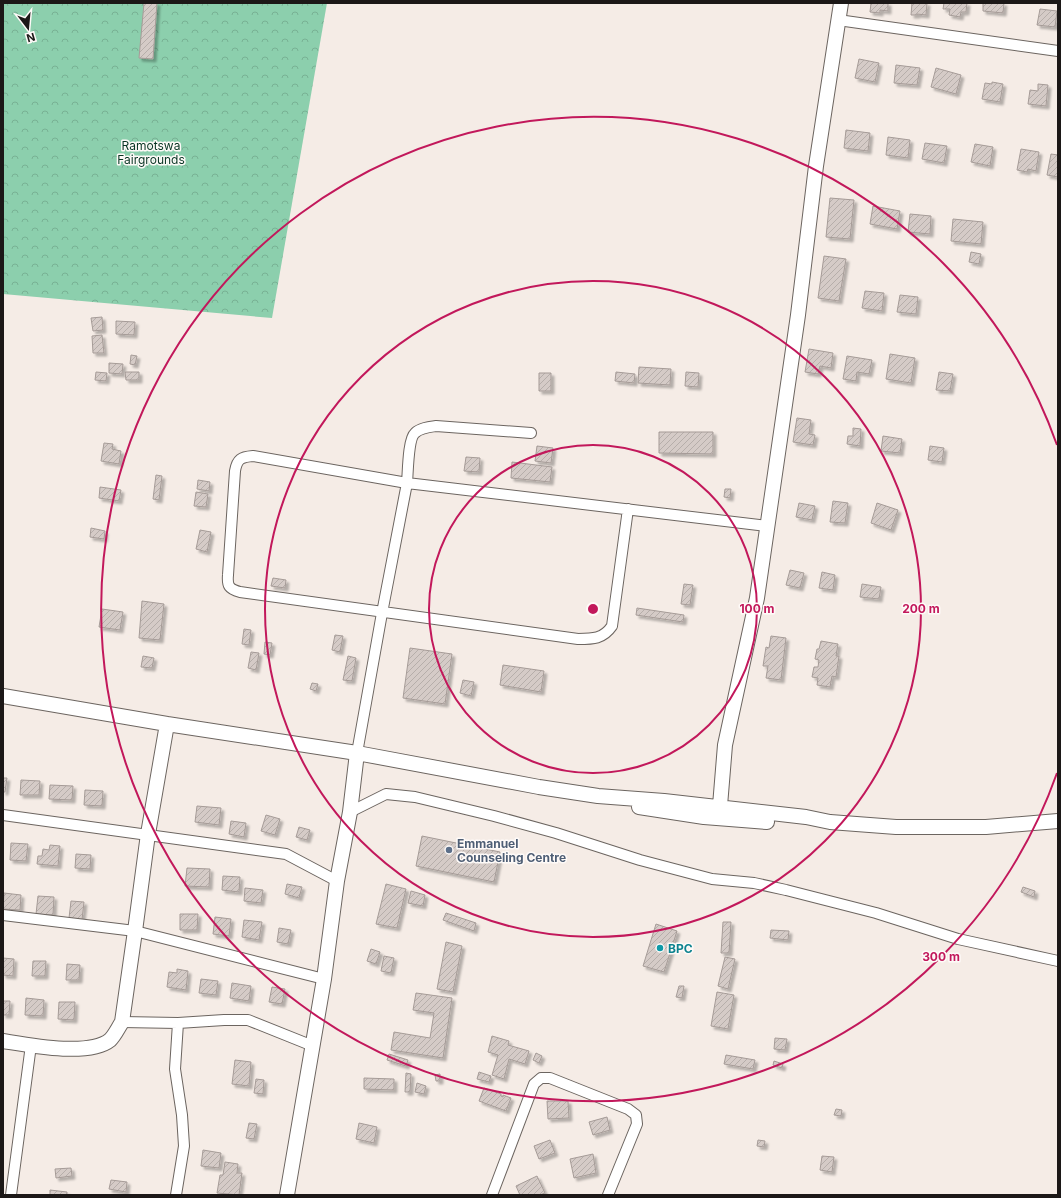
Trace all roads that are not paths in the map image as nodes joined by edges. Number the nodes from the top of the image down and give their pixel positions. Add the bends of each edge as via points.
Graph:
1 (841, 3) edge
2 (838, 20) junction
3 (1058, 52) edge
4 (532, 433) dead end
5 (407, 483) junction
6 (628, 509) junction
7 (767, 526) junction
8 (382, 613) junction
9 (3, 696) edge
10 (167, 724) junction
11 (357, 753) junction
12 (350, 812) junction
13 (719, 813) junction
14 (3, 815) edge
15 (1058, 821) edge
16 (148, 834) junction
17 (337, 881) junction
18 (3, 915) edge
19 (136, 931) junction
20 (1058, 961) edge
21 (324, 979) junction
22 (122, 1022) junction
23 (178, 1023) junction
24 (3, 1040) edge
25 (31, 1045) junction
26 (313, 1046) junction
27 (11, 1195) edge
28 (176, 1195) edge
29 (287, 1195) edge
30 (492, 1195) edge
31 (608, 1195) edge

1 - 2 street
2 - 3 street
2 - 7 street
4 - 5 street via 436,426 422,429 414,433 411,442
5 - 6 street
5 - 8 street
5 - 8 street via 253,456 239,460 236,464 227,583 230,588 240,592
6 - 7 street
6 - 8 street via 612,626 600,637 578,639
7 - 13 street via 757,598 725,745
8 - 11 street
9 - 10 street
10 - 11 street
10 - 16 street
11 - 12 street
11 - 13 street via 598,796 662,812
12 - 17 street
12 - 20 street via 386,794 415,797 556,832 640,860 712,879 754,883 786,890 876,913 958,939
13 - 15 street via 806,817 830,822 896,827 986,827
14 - 16 street
16 - 17 street via 286,854
16 - 19 street
17 - 21 street
18 - 19 street
19 - 21 street
19 - 22 street
21 - 26 street
22 - 23 street
22 - 25 street via 108,1041 95,1047 74,1049
23 - 26 street via 248,1020
23 - 28 street via 176,1069 184,1146
24 - 25 street
25 - 27 street
26 - 29 street
30 - 31 street via 534,1084 541,1078 550,1078 628,1109 636,1115 637,1124

